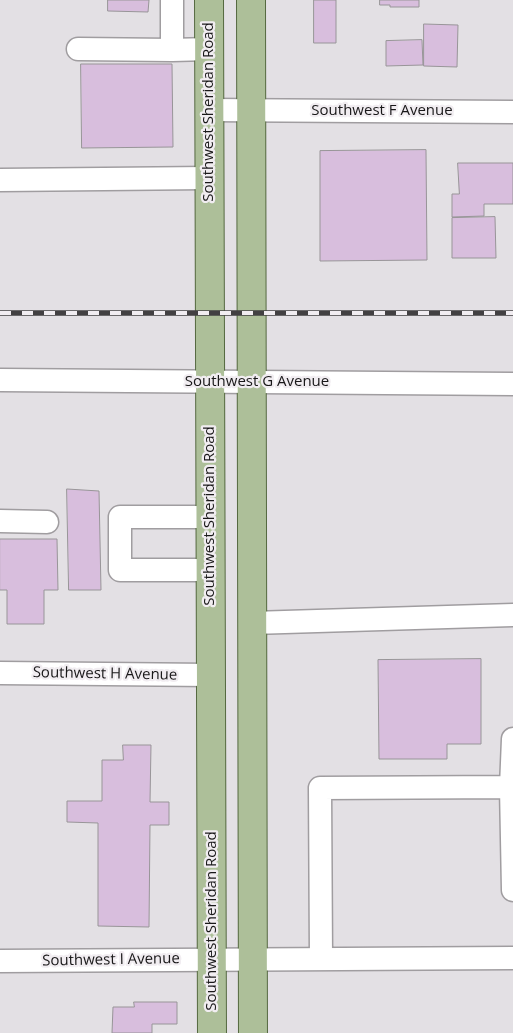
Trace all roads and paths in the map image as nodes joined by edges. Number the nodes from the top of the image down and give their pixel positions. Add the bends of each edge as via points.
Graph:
1 (172, 0) edge
2 (209, 0) edge
3 (251, 0) edge
4 (78, 49) dead end
5 (172, 50) junction
6 (209, 50) junction
7 (208, 110) junction
8 (251, 110) junction
9 (513, 112) edge
10 (208, 178) junction
11 (0, 180) edge
12 (0, 380) edge
13 (209, 382) junction
14 (252, 382) junction
15 (513, 384) edge
16 (210, 518) junction
17 (0, 521) edge
18 (47, 522) dead end
19 (210, 570) junction
20 (513, 615) edge
21 (252, 623) junction
22 (0, 673) edge
23 (211, 675) junction
24 (513, 739) edge
25 (511, 787) junction
26 (513, 890) edge
27 (253, 958) junction
28 (321, 958) junction
29 (513, 958) edge
30 (212, 959) junction
31 (0, 961) edge
32 (212, 1033) edge
33 (253, 1033) edge

1 - 5 street
2 - 6 main road, Southwest Sheridan Road
3 - 8 main road
4 - 5 street
5 - 6 street
6 - 7 main road, Southwest Sheridan Road
7 - 8 street, Southwest F Avenue
7 - 10 main road, Southwest Sheridan Road
8 - 9 street, Southwest F Avenue
8 - 14 main road
10 - 11 street
10 - 13 main road, Southwest Sheridan Road
12 - 13 street, Southwest G Avenue
13 - 14 street, Southwest G Avenue
13 - 16 main road, Southwest Sheridan Road
14 - 15 street, Southwest G Avenue
14 - 21 main road
16 - 19 main road, Southwest Sheridan Road
16 - 19 street via 120,517 120,570
17 - 18 street
19 - 23 main road, Southwest Sheridan Road
20 - 21 street
21 - 27 main road
22 - 23 street, Southwest H Avenue
23 - 30 main road, Southwest Sheridan Road
24 - 25 street
25 - 26 street
25 - 28 street via 320,788
27 - 28 street, Southwest I Avenue
27 - 30 street, Southwest I Avenue
27 - 33 main road
28 - 29 street, Southwest I Avenue
30 - 31 street, Southwest I Avenue
30 - 32 main road, Southwest Sheridan Road

